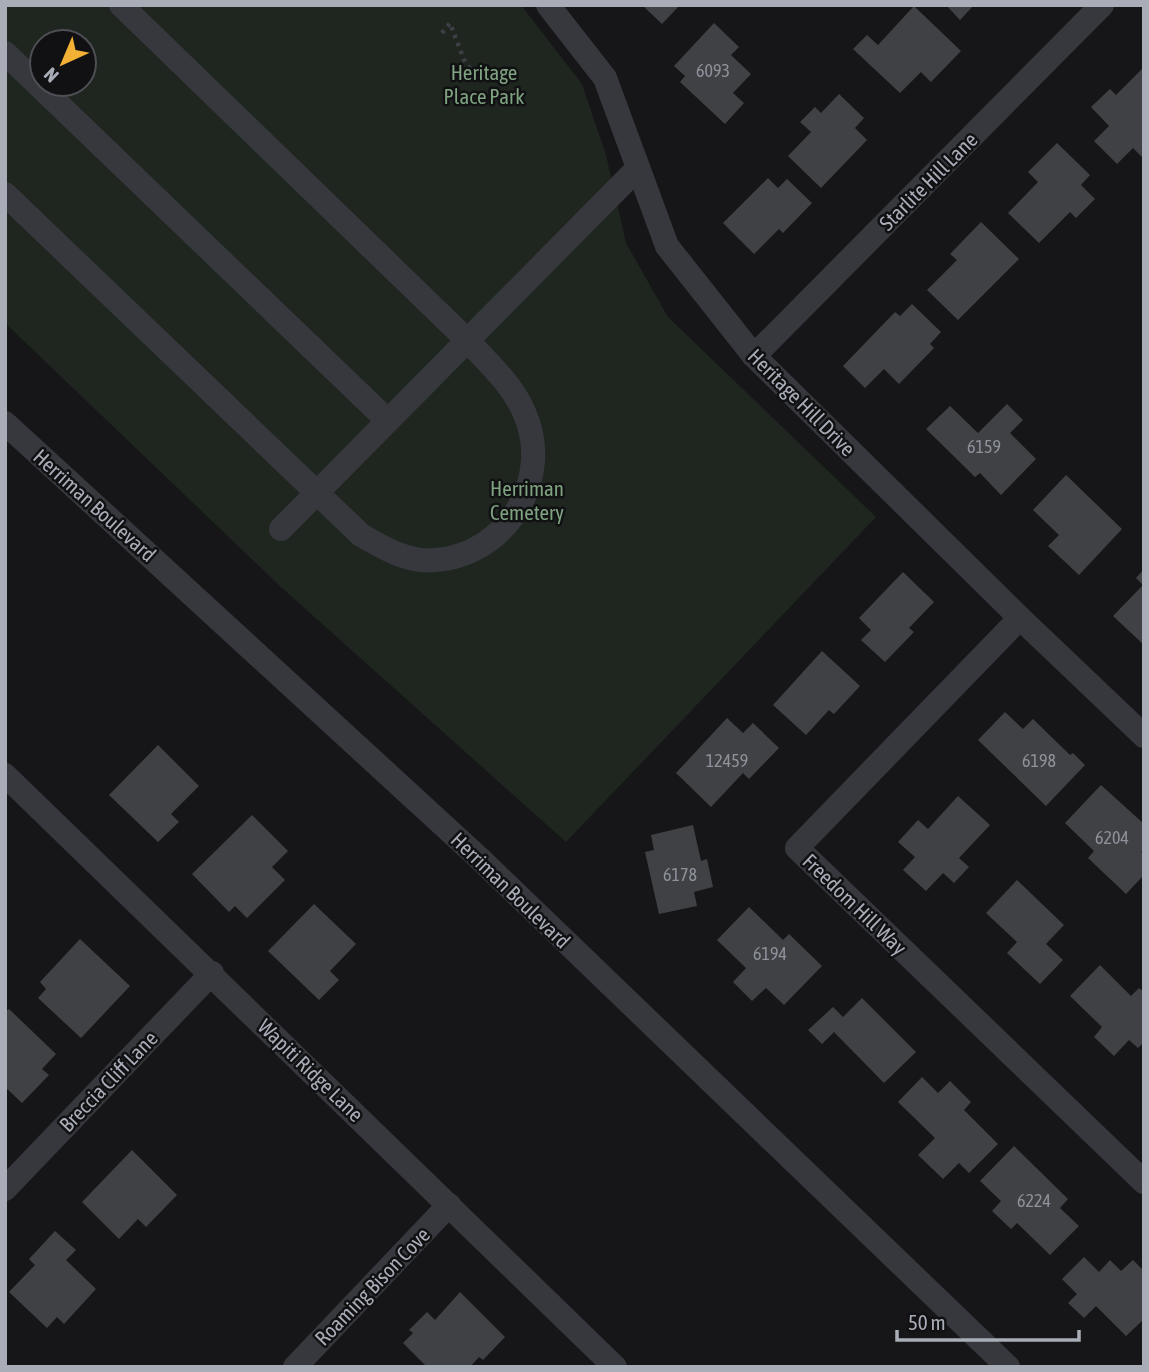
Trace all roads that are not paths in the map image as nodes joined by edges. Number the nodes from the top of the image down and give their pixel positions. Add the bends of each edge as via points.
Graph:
1 (121, 5) edge
2 (548, 5) edge
3 (1102, 5) edge
4 (5, 53) edge
5 (638, 168) junction
6 (5, 194) edge
7 (468, 341) junction
8 (754, 356) junction
9 (388, 421) junction
10 (5, 423) edge
11 (317, 493) junction
12 (281, 529) dead end
13 (1020, 618) junction
14 (1144, 736) edge
15 (5, 775) edge
16 (212, 974) junction
17 (1144, 1182) edge
18 (5, 1189) edge
19 (449, 1205) junction
20 (295, 1367) edge
21 (615, 1367) edge
22 (1009, 1367) edge

1 - 7 street
2 - 5 street, Heritage Hill Drive via 605,78
3 - 8 street, Starlite Hill Lane
4 - 9 street
5 - 7 street
5 - 8 street, Heritage Hill Drive via 667,246
6 - 11 street
7 - 9 street
7 - 11 street via 508,385 525,413 533,448 529,488 522,506 501,531 470,552 434,561 392,553 361,535
8 - 13 street, Heritage Hill Drive
9 - 11 street
10 - 22 street, Herriman Boulevard via 479,858
11 - 12 street
13 - 14 street, Heritage Hill Drive
13 - 17 street, Freedom Hill Way via 797,848
15 - 16 street, Wapiti Ridge Lane
16 - 18 street, Breccia Cliff Lane
16 - 19 street, Wapiti Ridge Lane
19 - 20 street, Roaming Bison Cove
19 - 21 street, Wapiti Ridge Lane

